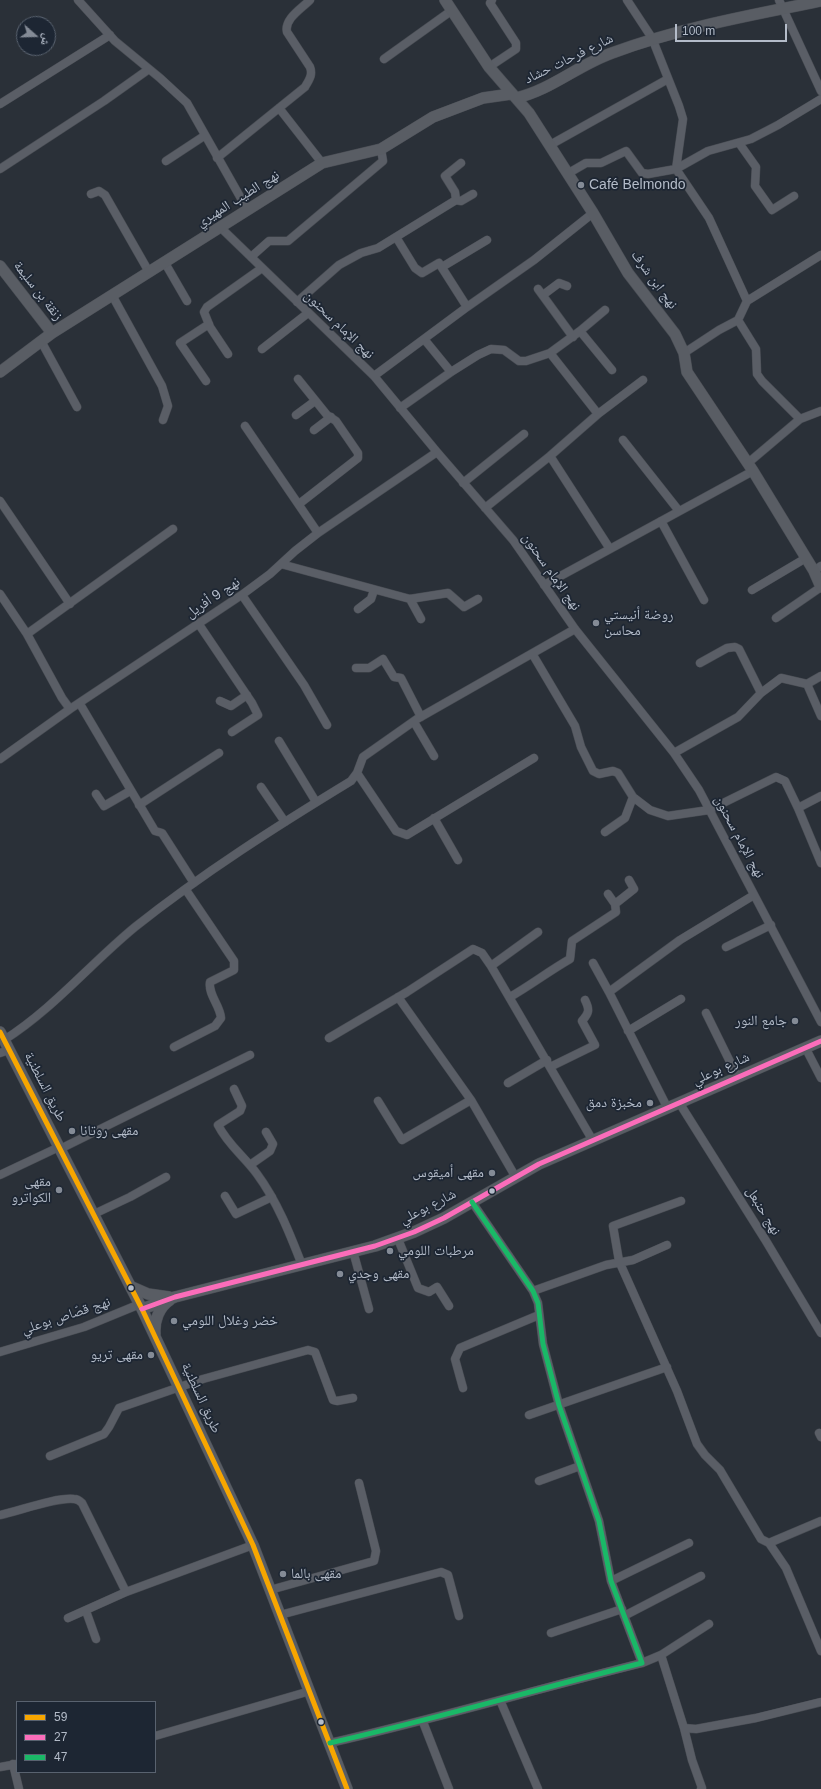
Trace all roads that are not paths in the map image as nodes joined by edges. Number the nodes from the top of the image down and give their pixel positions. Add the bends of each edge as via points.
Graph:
1 (78, 0) edge
2 (310, 0) edge
3 (445, 0) edge
4 (492, 0) edge
5 (627, 0) edge
6 (821, 1) edge
7 (781, 4) edge
8 (451, 11) junction
9 (110, 35) junction
10 (652, 38) junction
11 (384, 59) dead end
12 (149, 68) junction
13 (489, 68) junction
14 (668, 79) junction
15 (821, 90) edge
16 (514, 96) junction
17 (821, 99) edge
18 (0, 104) edge
19 (279, 108) junction
20 (204, 136) junction
21 (739, 143) junction
22 (550, 145) junction
23 (381, 149) junction
24 (217, 158) junction
25 (166, 161) dead end
26 (322, 163) junction
27 (461, 163) dead end
28 (0, 169) edge
29 (676, 169) junction
30 (567, 174) junction
31 (91, 194) dead end
32 (473, 194) dead end
33 (794, 196) dead end
34 (456, 200) junction
35 (247, 210) junction
36 (592, 213) junction
37 (220, 227) junction
38 (396, 237) junction
39 (487, 240) dead end
40 (821, 255) edge
41 (251, 257) junction
42 (165, 263) junction
43 (0, 266) edge
44 (442, 267) junction
45 (262, 268) junction
46 (149, 272) junction
47 (567, 286) dead end
48 (112, 295) junction
49 (187, 301) dead end
50 (747, 301) junction
51 (297, 302) junction
52 (467, 307) junction
53 (605, 310) dead end
54 (308, 313) junction
55 (738, 320) junction
56 (209, 324) junction
57 (580, 331) junction
58 (52, 333) junction
59 (573, 337) junction
60 (424, 339) junction
61 (41, 341) junction
62 (262, 349) dead end
63 (550, 353) junction
64 (684, 353) junction
65 (228, 354) dead end
66 (612, 370) dead end
67 (0, 372) edge
68 (451, 372) junction
69 (374, 376) junction
70 (298, 379) dead end
71 (643, 380) dead end
72 (206, 381) dead end
73 (315, 401) junction
74 (78, 407) dead end
75 (400, 408) junction
76 (821, 411) edge
77 (598, 414) junction
78 (296, 415) dead end
79 (331, 418) junction
80 (800, 419) junction
81 (163, 420) dead end
82 (245, 426) dead end
83 (314, 430) dead end
84 (524, 434) dead end
85 (623, 440) dead end
86 (437, 452) junction
87 (550, 456) junction
88 (750, 467) junction
89 (463, 483) junction
90 (0, 501) edge
91 (299, 504) junction
92 (485, 508) junction
93 (679, 511) junction
94 (661, 521) junction
95 (173, 529) dead end
96 (318, 533) junction
97 (610, 549) junction
98 (806, 558) junction
99 (281, 564) junction
100 (817, 568) edge
101 (544, 585) junction
102 (821, 587) edge
103 (374, 590) junction
104 (752, 590) dead end
105 (0, 594) edge
106 (242, 595) junction
107 (410, 599) junction
108 (478, 599) dead end
109 (704, 600) dead end
110 (70, 604) junction
111 (358, 609) dead end
112 (776, 618) dead end
113 (421, 619) dead end
114 (198, 623) junction
115 (575, 630) junction
116 (27, 634) junction
117 (533, 655) junction
118 (700, 664) dead end
119 (356, 668) dead end
120 (821, 676) edge
121 (807, 684) junction
122 (762, 693) junction
123 (247, 695) junction
124 (220, 701) dead end
125 (80, 704) junction
126 (70, 709) junction
127 (821, 716) edge
128 (421, 717) junction
129 (414, 722) junction
130 (326, 725) dead end
131 (232, 732) dead end
132 (280, 740) dead end
133 (219, 753) dead end
134 (674, 753) junction
135 (434, 756) dead end
136 (534, 758) dead end
137 (0, 759) edge
138 (357, 773) junction
139 (261, 787) dead end
140 (130, 791) junction
141 (96, 794) dead end
142 (633, 796) junction
143 (821, 796) edge
144 (316, 802) junction
145 (139, 805) junction
146 (798, 808) junction
147 (710, 810) junction
148 (434, 818) junction
149 (285, 822) junction
150 (605, 832) dead end
151 (458, 860) dead end
152 (821, 863) edge
153 (628, 880) dead end
154 (194, 882) junction
155 (186, 890) junction
156 (608, 894) dead end
157 (754, 895) junction
158 (615, 904) junction
159 (771, 925) junction
160 (538, 932) dead end
161 (726, 947) dead end
162 (593, 963) dead end
163 (491, 966) junction
164 (609, 992) junction
165 (398, 997) junction
166 (510, 997) junction
167 (682, 999) dead end
168 (585, 1000) dead end
169 (706, 1013) dead end
170 (821, 1022) edge
171 (628, 1031) junction
172 (329, 1038) dead end
173 (821, 1041) edge
174 (3, 1044) edge
175 (174, 1047) dead end
176 (805, 1047) junction
177 (250, 1055) dead end
178 (549, 1064) junction
179 (738, 1078) junction
180 (821, 1078) edge
181 (508, 1083) dead end
182 (234, 1089) dead end
183 (471, 1100) junction
184 (378, 1101) dead end
185 (680, 1104) junction
186 (668, 1109) junction
187 (266, 1132) dead end
188 (593, 1140) junction
189 (60, 1148) junction
190 (250, 1166) junction
191 (0, 1175) edge
192 (515, 1176) junction
193 (166, 1177) dead end
194 (225, 1196) dead end
195 (272, 1198) junction
196 (681, 1201) dead end
197 (472, 1202) junction
198 (94, 1214) junction
199 (398, 1239) junction
200 (667, 1246) dead end
201 (353, 1251) junction
202 (619, 1261) junction
203 (302, 1265) junction
204 (132, 1287) junction
205 (533, 1291) junction
206 (175, 1297) junction
207 (141, 1306) junction
208 (449, 1306) dead end
209 (369, 1309) dead end
210 (539, 1315) junction
211 (821, 1333) edge
212 (156, 1338) junction
213 (0, 1352) edge
214 (667, 1367) junction
215 (178, 1387) junction
216 (463, 1388) dead end
217 (353, 1398) dead end
218 (559, 1405) junction
219 (529, 1415) dead end
220 (50, 1456) dead end
221 (580, 1466) junction
222 (539, 1481) dead end
223 (358, 1483) dead end
224 (0, 1515) edge
225 (821, 1521) edge
226 (768, 1543) junction
227 (689, 1544) dead end
228 (253, 1545) junction
229 (701, 1576) dead end
230 (611, 1581) junction
231 (270, 1590) junction
232 (126, 1592) junction
233 (86, 1611) junction
234 (623, 1612) junction
235 (280, 1615) junction
236 (458, 1616) dead end
237 (68, 1618) dead end
238 (710, 1624) dead end
239 (551, 1633) dead end
240 (96, 1639) dead end
241 (821, 1651) edge
242 (661, 1655) junction
243 (642, 1662) junction
244 (310, 1691) junction
245 (500, 1700) junction
246 (821, 1702) edge
247 (423, 1722) junction
248 (684, 1728) junction
249 (156, 1736) edge
250 (330, 1743) junction
251 (15, 1764) edge
252 (0, 1767) edge
253 (16, 1773) edge
254 (19, 1789) edge
255 (347, 1789) edge
256 (449, 1789) edge
257 (538, 1789) edge
258 (702, 1789) edge

1 - 9 street
2 - 19 street via 286,26 287,32 312,72 305,87
3 - 8 street, نهج ابن شرف
4 - 13 street via 490,3 516,43 516,49
5 - 10 street
6 - 7 street, شارع فرحات حشاد
7 - 10 street, شارع فرحات حشاد
7 - 15 street
8 - 11 street
8 - 13 street, نهج ابن شرف
9 - 12 street
9 - 18 street
10 - 14 street
10 - 16 street, شارع فرحات حشاد via 576,69 531,95
12 - 20 street via 187,103
12 - 28 street via 104,102
13 - 16 street, نهج ابن شرف
14 - 22 street
14 - 29 street via 683,120
16 - 22 street, نهج ابن شرف
16 - 23 street, نهج الطيب المهيري via 483,98 434,117
17 - 21 street via 778,125
19 - 24 street
19 - 26 street
20 - 24 street
20 - 25 street
21 - 29 street via 708,151
21 - 33 street via 756,167 755,186 772,210
22 - 30 street, نهج ابن شرف
23 - 26 street, نهج الطيب المهيري
23 - 41 street via 383,161 288,241 269,241
24 - 35 street
26 - 35 street, نهج الطيب المهيري
27 - 34 street via 445,176 455,192
29 - 30 street via 642,173 626,151 601,163 586,163
29 - 50 street via 709,218
30 - 36 street, نهج ابن شرف
31 - 46 street via 99,191 105,195
32 - 34 street via 461,201
34 - 38 street
35 - 37 street, نهج الطيب المهيري
36 - 52 street via 534,260
36 - 64 street, نهج ابن شرف via 628,273 675,334
37 - 41 street, نهج الإمام سحنون
37 - 42 street, نهج الطيب المهيري
38 - 44 street via 415,268 422,273 439,263
38 - 51 street via 339,265
39 - 44 street
40 - 50 street
41 - 45 street, نهج الإمام سحنون
42 - 46 street, نهج الطيب المهيري
42 - 49 street
43 - 58 street, زنقة بن سليمة
44 - 52 street
45 - 51 street, نهج الإمام سحنون
45 - 56 street via 208,307 204,312
46 - 48 street, نهج الطيب المهيري
47 - 59 street via 559,283 541,292
48 - 58 street, نهج الطيب المهيري
48 - 81 street via 162,386 168,406
50 - 55 street
51 - 54 street, نهج الإمام سحنون
52 - 60 street
53 - 57 street
54 - 62 street
54 - 69 street, نهج الإمام سحنون
55 - 64 street
55 - 80 street via 756,349 757,374
56 - 65 street
56 - 72 street via 180,343
57 - 59 street
57 - 66 street
58 - 61 street, نهج الطيب المهيري
59 - 63 street
60 - 68 street
60 - 69 street
61 - 67 street, نهج الطيب المهيري
61 - 74 street
63 - 68 street via 526,361 519,360 504,350 491,349
63 - 77 street
64 - 88 street, نهج ابن شرف via 687,372
68 - 75 street
69 - 75 street, نهج الإمام سحنون
70 - 73 street
71 - 77 street
73 - 78 street
73 - 79 street
75 - 86 street, نهج الإمام سحنون
76 - 80 street
77 - 87 street
79 - 83 street
79 - 91 street via 336,420 358,453 358,458
80 - 88 street
82 - 91 street
84 - 89 street
85 - 93 street
86 - 89 street, نهج الإمام سحنون
86 - 96 street, نهج 9 أفريل
87 - 92 street
87 - 97 street
88 - 93 street
88 - 98 street, نهج ابن شرف
89 - 92 street, نهج الإمام سحنون
90 - 110 street
91 - 96 street
92 - 101 street, نهج الإمام سحنون via 513,540
93 - 94 street
94 - 97 street
94 - 109 street
95 - 110 street
96 - 99 street, نهج 9 أفريل
97 - 101 street
98 - 100 street, نهج ابن شرف
98 - 104 street
99 - 103 street
99 - 106 street, نهج 9 أفريل
100 - 102 street, نهج ابن شرف
101 - 115 street, نهج الإمام سحنون
102 - 112 street
103 - 107 street
103 - 111 street via 371,599
105 - 116 street
106 - 114 street, نهج 9 أفريل
106 - 130 street via 304,685
107 - 108 street via 448,593 464,607
107 - 113 street
110 - 116 street
114 - 123 street
114 - 125 street, نهج 9 أفريل
115 - 117 street
115 - 134 street, نهج الإمام سحنون
116 - 126 street
117 - 128 street
117 - 142 street via 575,726 593,770 599,774 613,771 618,773
118 - 122 street via 727,648 735,647 739,649
119 - 128 street via 369,668 383,659 394,677 401,678
120 - 121 street
121 - 122 street via 781,678
121 - 127 street
122 - 134 street via 738,717
123 - 124 street via 231,706
123 - 131 street via 258,715
125 - 126 street, نهج 9 أفريل
125 - 140 street
126 - 137 street, نهج 9 أفريل
128 - 129 street
129 - 135 street
129 - 138 street via 363,758
132 - 144 street
133 - 145 street
134 - 147 street, نهج الإمام سحنون
136 - 148 street
138 - 144 street via 351,781
138 - 148 street via 396,831 407,835
139 - 149 street
140 - 141 street via 104,806
140 - 145 street
142 - 147 street via 650,810 668,816
142 - 150 street via 625,818
143 - 146 street
144 - 149 street
145 - 154 street via 155,830 162,833
146 - 147 street via 785,781 776,777
146 - 152 street
147 - 157 street, نهج الإمام سحنون
148 - 151 street
149 - 154 street
153 - 158 street via 634,889
154 - 155 street
155 - 174 street via 133,929 39,1015
155 - 175 street via 234,961 234,970 210,982 209,989 221,1018 215,1026
156 - 158 street
157 - 159 street, نهج الإمام سحنون
157 - 164 street via 674,944
158 - 166 street via 616,912 572,940 570,959
159 - 161 street
159 - 170 street, نهج الإمام سحنون
160 - 163 street
162 - 164 street
163 - 165 street via 482,953 473,949
163 - 166 street
164 - 171 street
165 - 172 street
165 - 183 street
166 - 178 street
167 - 171 street
168 - 178 street via 589,1008 582,1021 595,1045
169 - 179 street
171 - 186 street
173 - 176 street, شارع بوعلي
174 - 189 street, طريق السلطنية
176 - 179 street, شارع بوعلي
176 - 180 street
177 - 189 street
178 - 181 street
178 - 188 street
179 - 185 street, شارع بوعلي
182 - 190 street via 242,1106 240,1111 218,1125 232,1148 240,1153
183 - 184 street via 402,1140
183 - 192 street
185 - 186 street, شارع بوعلي
185 - 211 street, نهج حنبعل via 747,1209
186 - 188 street, شارع بوعلي
187 - 190 street via 273,1144 270,1151
188 - 192 street, شارع بوعلي
189 - 191 street
189 - 198 street, طريق السلطنية
190 - 195 street
192 - 197 street, شارع بوعلي
193 - 198 street
194 - 195 street via 236,1214
195 - 203 street
196 - 202 street via 612,1226
197 - 199 street, شارع بوعلي
197 - 205 street
198 - 204 street, طريق السلطنية
199 - 201 street, شارع بوعلي
199 - 208 street via 418,1288 429,1292 438,1287
200 - 202 street via 633,1260
201 - 203 street, شارع بوعلي
201 - 209 street
202 - 205 street
202 - 214 street
203 - 206 street, شارع بوعلي
204 - 206 street via 153,1295
204 - 207 street, طريق السلطنية
205 - 210 street
206 - 207 street, شارع بوعلي
206 - 212 street via 160,1310 156,1319
207 - 212 street, طريق السلطنية
207 - 213 street, نهج قصّاص بوعلي via 84,1327
210 - 216 street via 460,1348 455,1359
210 - 218 street via 543,1344
212 - 215 street, طريق السلطنية
214 - 218 street
214 - 226 street via 697,1444 720,1470 760,1539
215 - 217 street via 311,1350 315,1352 333,1400
215 - 220 street via 119,1408 104,1434
215 - 228 street, طريق السلطنية
218 - 219 street
218 - 221 street
221 - 222 street
221 - 230 street via 598,1521
223 - 231 street via 376,1551 374,1560
224 - 232 street via 59,1501 78,1500 82,1503
225 - 226 street
226 - 241 street via 786,1568
227 - 230 street
228 - 231 street, طريق السلطنية
228 - 232 street
229 - 234 street
230 - 234 street
231 - 235 street, طريق السلطنية
232 - 233 street
233 - 237 street
233 - 240 street
234 - 239 street
234 - 243 street
235 - 236 street via 441,1572 448,1574
235 - 244 street, طريق السلطنية
238 - 242 street
242 - 243 street
242 - 248 street
243 - 245 street
244 - 249 street
244 - 250 street, طريق السلطنية
245 - 247 street
245 - 257 street
246 - 248 street via 756,1718 696,1729
247 - 250 street
247 - 256 street
248 - 258 street
250 - 255 street, طريق السلطنية
251 - 252 street
253 - 254 street

